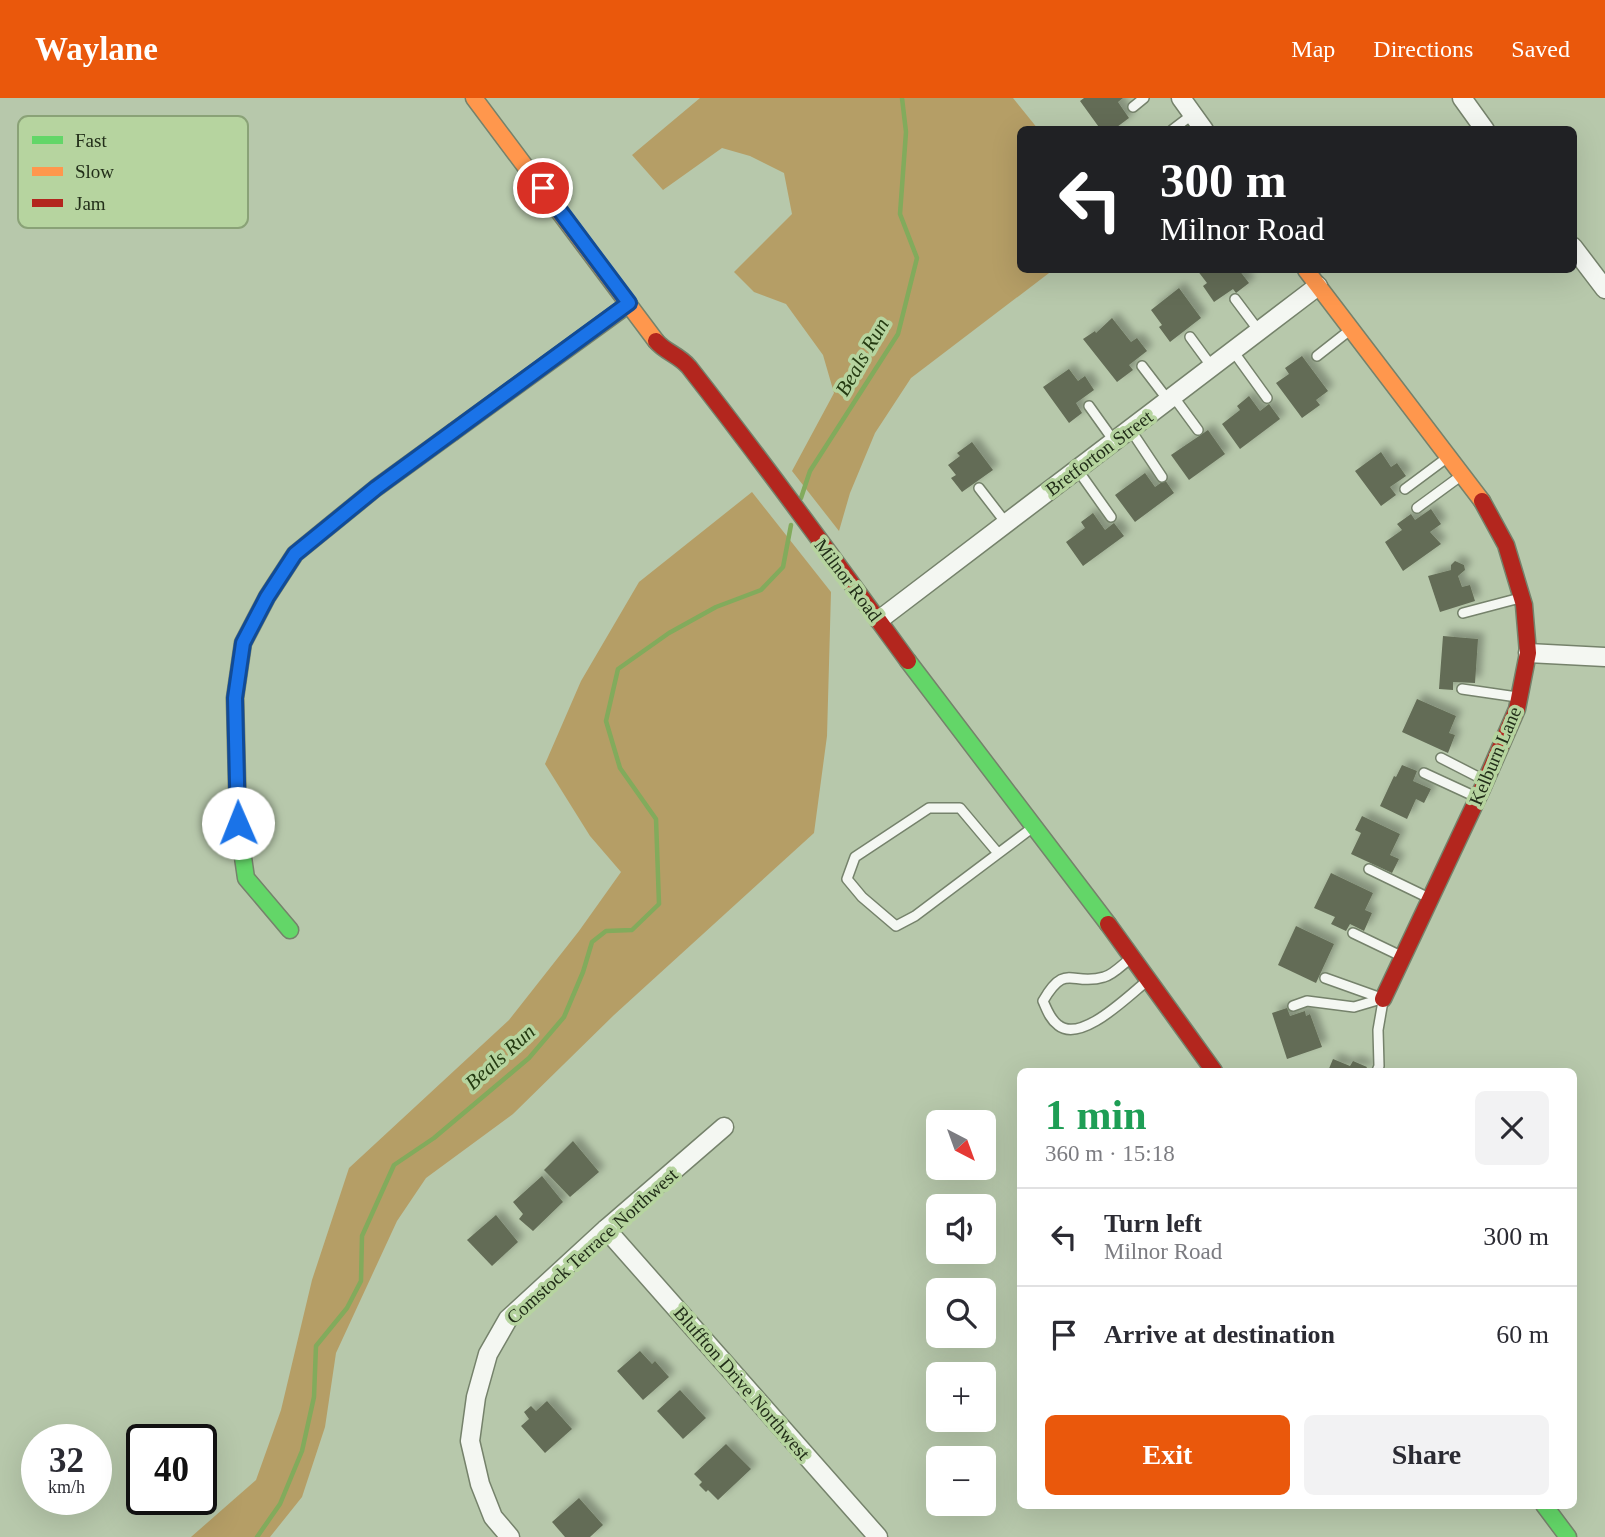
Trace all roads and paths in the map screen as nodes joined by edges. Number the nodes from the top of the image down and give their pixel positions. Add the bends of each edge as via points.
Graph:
1 (474, 98) edge
2 (1144, 98) edge
3 (1181, 98) edge
4 (1463, 98) edge
5 (1133, 107) dead end
6 (1193, 114) junction
7 (1177, 126) edge
8 (1201, 126) edge
9 (1482, 126) edge
10 (1577, 252) edge
11 (1308, 273) edge
12 (1318, 286) junction
13 (1605, 289) edge
14 (1235, 299) dead end
15 (629, 303) junction
16 (1352, 329) junction
17 (1259, 331) junction
18 (1190, 337) dead end
19 (1233, 351) junction
20 (1317, 356) dead end
21 (1142, 366) dead end
22 (1212, 367) junction
23 (1171, 398) junction
24 (1266, 398) dead end
25 (1089, 406) dead end
26 (1129, 429) junction
27 (1199, 430) dead end
28 (1114, 441) junction
29 (1449, 456) junction
30 (1077, 469) junction
31 (1463, 474) junction
32 (1162, 477) dead end
33 (979, 488) dead end
34 (1405, 489) dead end
35 (1417, 508) dead end
36 (1111, 517) dead end
37 (1006, 523) junction
38 (1522, 597) junction
39 (1463, 613) dead end
40 (879, 620) junction
41 (1528, 653) junction
42 (1605, 657) edge
43 (1462, 689) dead end
44 (1519, 698) junction
45 (1441, 758) dead end
46 (1424, 773) dead end
47 (1486, 781) junction
48 (1478, 798) junction
49 (1034, 827) junction
50 (997, 852) junction
51 (1369, 869) dead end
52 (1430, 898) junction
53 (290, 930) dead end
54 (1353, 933) dead end
55 (1133, 957) junction
56 (1403, 957) junction
57 (1325, 978) dead end
58 (1149, 980) junction
59 (1383, 999) junction
60 (1293, 1006) dead end
61 (1212, 1068) edge
62 (1378, 1068) edge
63 (724, 1127) dead end
64 (607, 1229) junction
65 (1547, 1509) edge
66 (510, 1537) edge
67 (878, 1537) edge
68 (1568, 1537) edge

1 - 15 street, Milnor Road
2 - 5 lane
3 - 6 street
4 - 9 street
6 - 7 lane
6 - 8 street
10 - 13 street
11 - 12 street, Kelburn Lane
12 - 16 street, Kelburn Lane
12 - 17 street, Bretforton Street
14 - 17 lane
15 - 40 street, Milnor Road via 661,347 682,358
15 - 53 street via 376,488 295,554 267,597 243,643 235,698 238,823 246,878
16 - 20 lane
16 - 29 street, Kelburn Lane
17 - 19 street, Bretforton Street
18 - 22 lane
19 - 22 street, Bretforton Street
19 - 24 lane
21 - 23 lane
22 - 23 street, Bretforton Street
23 - 26 street, Bretforton Street
23 - 27 lane
25 - 28 lane
26 - 28 street, Bretforton Street
26 - 32 lane
28 - 30 street, Bretforton Street
29 - 31 street, Kelburn Lane
29 - 34 lane
30 - 36 lane
30 - 37 street, Bretforton Street
31 - 35 lane
31 - 38 street, Kelburn Lane via 1506,545
33 - 37 lane
37 - 40 street, Bretforton Street
38 - 39 lane
38 - 41 street, Kelburn Lane
40 - 49 street, Milnor Road
41 - 42 street
41 - 44 street, Kelburn Lane
43 - 44 lane
44 - 47 street, Kelburn Lane
45 - 47 lane
46 - 48 lane
47 - 48 street, Kelburn Lane
48 - 52 street, Kelburn Lane
49 - 50 lane
49 - 55 street, Milnor Road
50 - 50 lane via 896,926 847,879 855,857 929,808 960,808
51 - 52 lane
52 - 56 street, Kelburn Lane
54 - 56 lane
55 - 58 street, Milnor Road
55 - 58 lane via 1105,977 1063,978 1053,984 1043,1001 1050,1017 1060,1027 1076,1031 1093,1024
56 - 59 street, Kelburn Lane
57 - 59 lane
58 - 61 street, Milnor Road
59 - 60 lane via 1354,1007 1307,1001
59 - 62 lane
63 - 64 street, Comstock Terrace Northwest
64 - 66 street, Comstock Terrace Northwest via 508,1319 488,1354 470,1441 493,1517
64 - 67 street, Bluffton Drive Northwest
65 - 68 street

